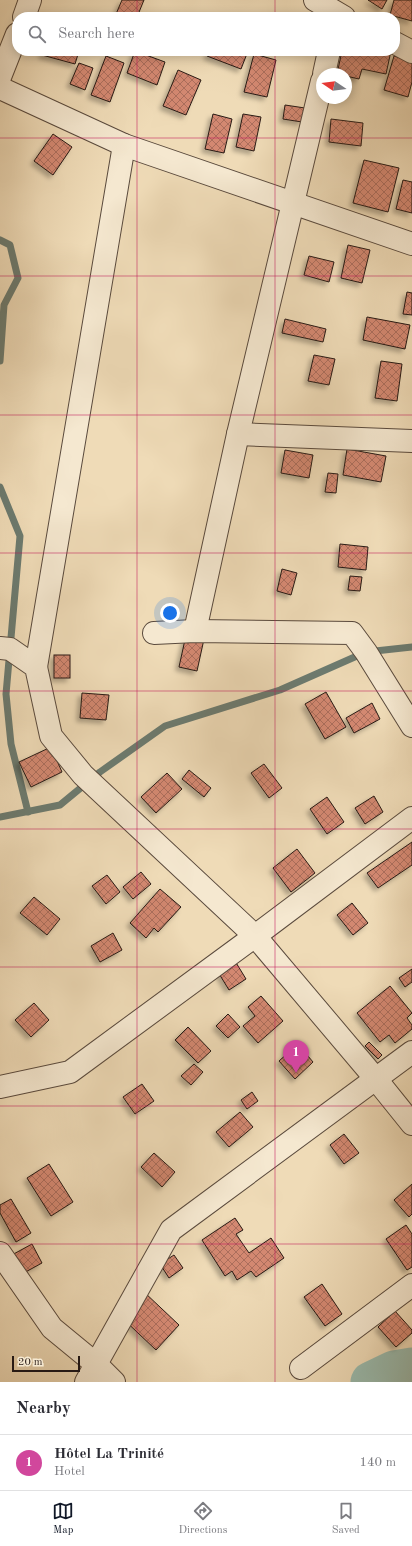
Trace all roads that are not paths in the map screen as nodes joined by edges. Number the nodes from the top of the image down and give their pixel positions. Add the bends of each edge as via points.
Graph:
1 (30, 0) edge
2 (315, 0) edge
3 (26, 12) edge
4 (334, 12) edge
5 (400, 46) edge
6 (12, 47) edge
7 (412, 52) edge
8 (328, 56) edge
9 (325, 68) edge
10 (0, 77) edge
11 (0, 88) edge
12 (317, 104) edge
13 (124, 145) junction
14 (293, 203) junction
15 (412, 244) edge
16 (238, 434) junction
17 (412, 441) edge
18 (195, 631) junction
19 (154, 632) dead end
20 (0, 648) edge
21 (36, 667) junction
22 (412, 726) edge
23 (412, 818) edge
24 (255, 936) junction
25 (412, 1052) edge
26 (376, 1078) junction
27 (0, 1087) edge
28 (412, 1124) edge
29 (0, 1253) edge
30 (412, 1285) edge
31 (301, 1368) dead end
32 (92, 1373) edge
33 (114, 1382) edge

1 - 3 street
2 - 4 street
5 - 7 street
6 - 10 street
8 - 9 street
11 - 13 street
12 - 14 street
13 - 14 street
13 - 21 street
14 - 15 street
14 - 16 street
16 - 17 street
16 - 18 street
18 - 19 street
18 - 22 street via 352,633
20 - 21 street via 10,649
21 - 24 street via 51,736 89,782
23 - 24 street
24 - 26 street
24 - 27 street via 70,1072
25 - 26 street
26 - 28 street
26 - 32 street via 171,1230
29 - 32 street via 52,1328
30 - 31 street
32 - 33 street

